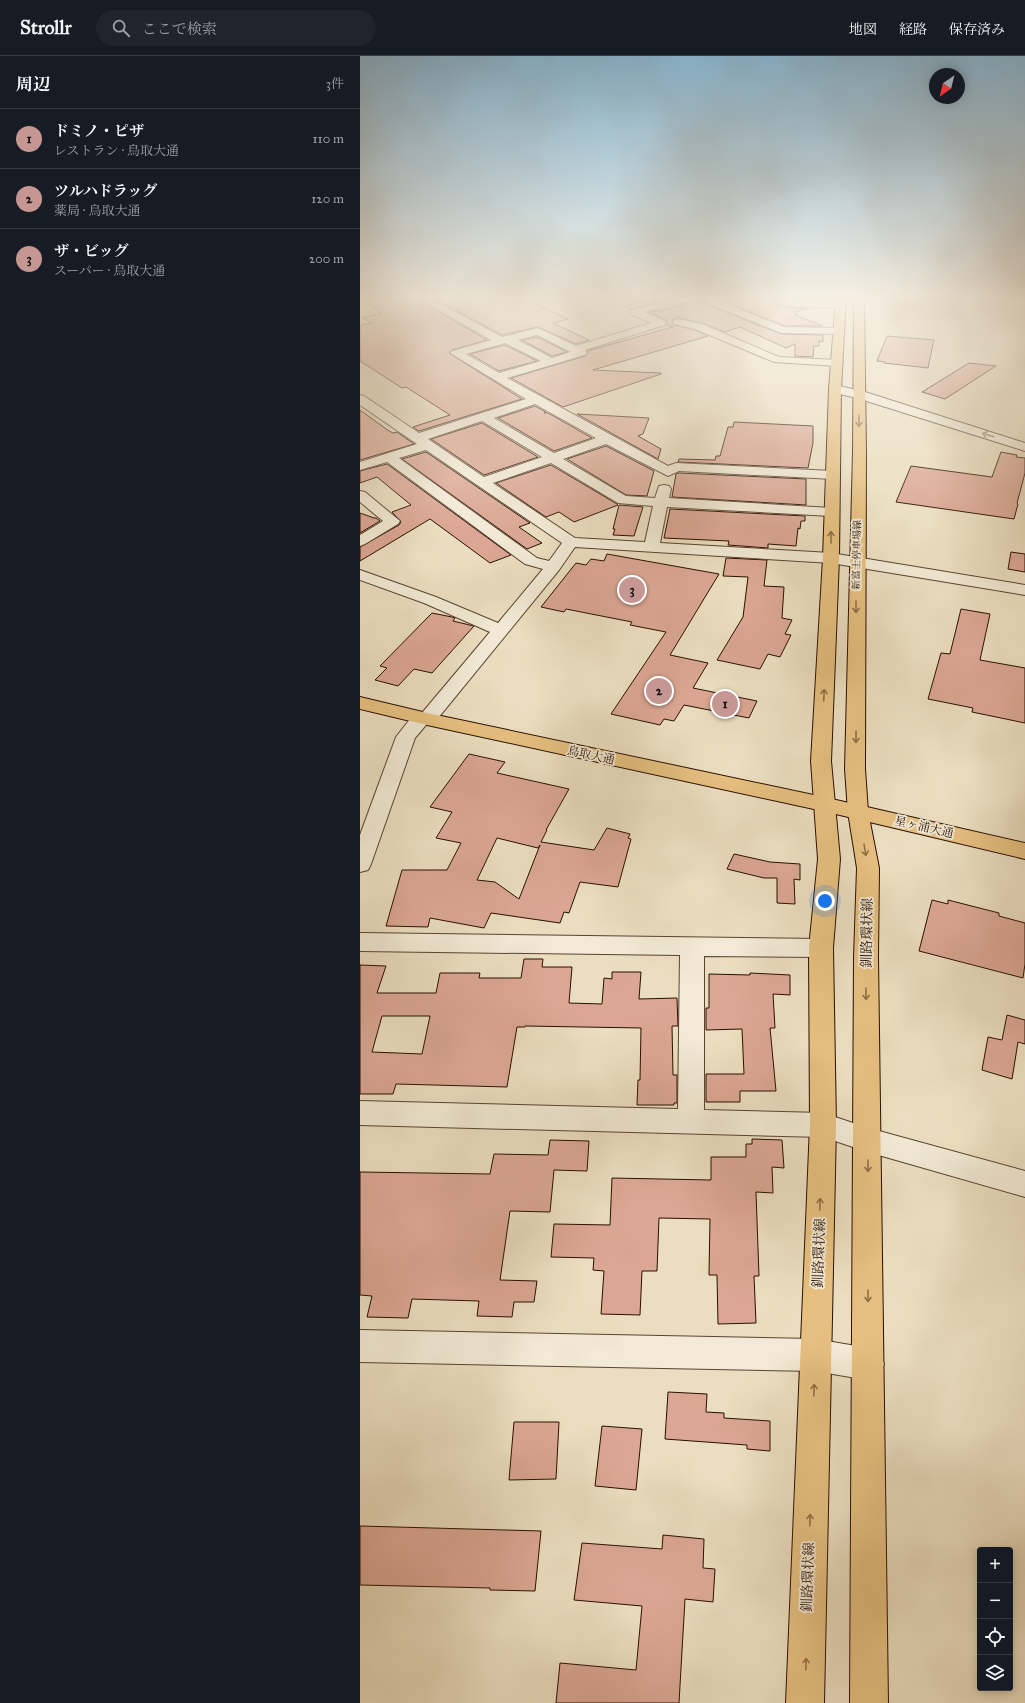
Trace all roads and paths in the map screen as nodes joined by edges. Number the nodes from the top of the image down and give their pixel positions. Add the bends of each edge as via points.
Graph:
1 (494, 375) edge
2 (506, 375) edge
3 (836, 375) edge
4 (860, 375) edge
5 (498, 377) junction
6 (835, 389) junction
7 (860, 389) junction
8 (882, 389) dead end
9 (360, 399) edge
10 (536, 400) junction
11 (484, 417) junction
12 (607, 439) junction
13 (422, 441) junction
14 (1025, 447) edge
15 (389, 457) junction
16 (552, 458) junction
17 (360, 466) edge
18 (668, 472) junction
19 (833, 475) junction
20 (483, 482) junction
21 (360, 495) edge
22 (661, 502) junction
23 (831, 512) junction
24 (360, 541) edge
25 (571, 542) junction
26 (651, 547) junction
27 (831, 558) junction
28 (857, 562) junction
29 (553, 567) junction
30 (360, 575) edge
31 (1025, 590) edge
32 (501, 630) junction
33 (360, 703) edge
34 (424, 719) junction
35 (824, 804) junction
36 (369, 810) edge
37 (858, 812) junction
38 (1025, 851) edge
39 (360, 864) edge
40 (360, 942) edge
41 (692, 947) junction
42 (821, 948) junction
43 (360, 1112) edge
44 (690, 1121) junction
45 (823, 1125) junction
46 (868, 1140) junction
47 (1025, 1184) edge
48 (360, 1346) edge
49 (815, 1355) junction
50 (868, 1364) junction
51 (804, 1703) edge
52 (869, 1703) edge

1 - 5 street
2 - 5 street
3 - 6 main road
4 - 7 main road, 新富士停車場線
5 - 10 street
6 - 7 street
6 - 19 main road
7 - 8 street
14 -> 7 street
7 -> 28 main road, 新富士停車場線
9 - 13 street
10 - 11 street
10 - 12 street
11 - 13 street
11 - 16 street
12 - 16 street
12 - 18 street
13 - 15 street
13 - 20 street
15 - 17 street
15 - 29 street via 531,561
16 - 20 street
16 - 22 street via 623,500
18 - 19 street via 676,468
18 - 22 street
19 - 23 main road
20 - 25 street
21 - 24 street via 393,522
22 - 23 street
22 - 26 street
27 -> 23 main road
25 - 26 street
25 - 29 street
26 - 27 street
27 - 28 street
35 -> 27 main road via 821,761
28 - 31 street
28 -> 37 main road, 新富士停車場線 via 855,769
29 - 32 street
30 - 32 street via 430,600
32 - 34 street
33 - 34 main road, 鳥取大通
34 - 35 main road, 鳥取大通
34 - 36 street via 406,737
35 - 37 main road, 星ヶ浦大通
35 - 42 main road, 釧路環状線 via 829,858
36 - 39 street
37 - 38 main road, 星ヶ浦大通
37 -> 46 main road, 釧路環状線 via 868,868
40 - 41 street
41 - 42 street
41 - 44 street
42 - 45 main road, 釧路環状線
43 - 44 street
44 - 45 street
45 - 46 street
49 -> 45 main road, 釧路環状線
46 - 47 street
46 -> 50 main road, 釧路環状線
48 - 49 street
49 - 50 street
51 -> 49 main road, 釧路環状線
50 - 52 main road, 釧路環状線

